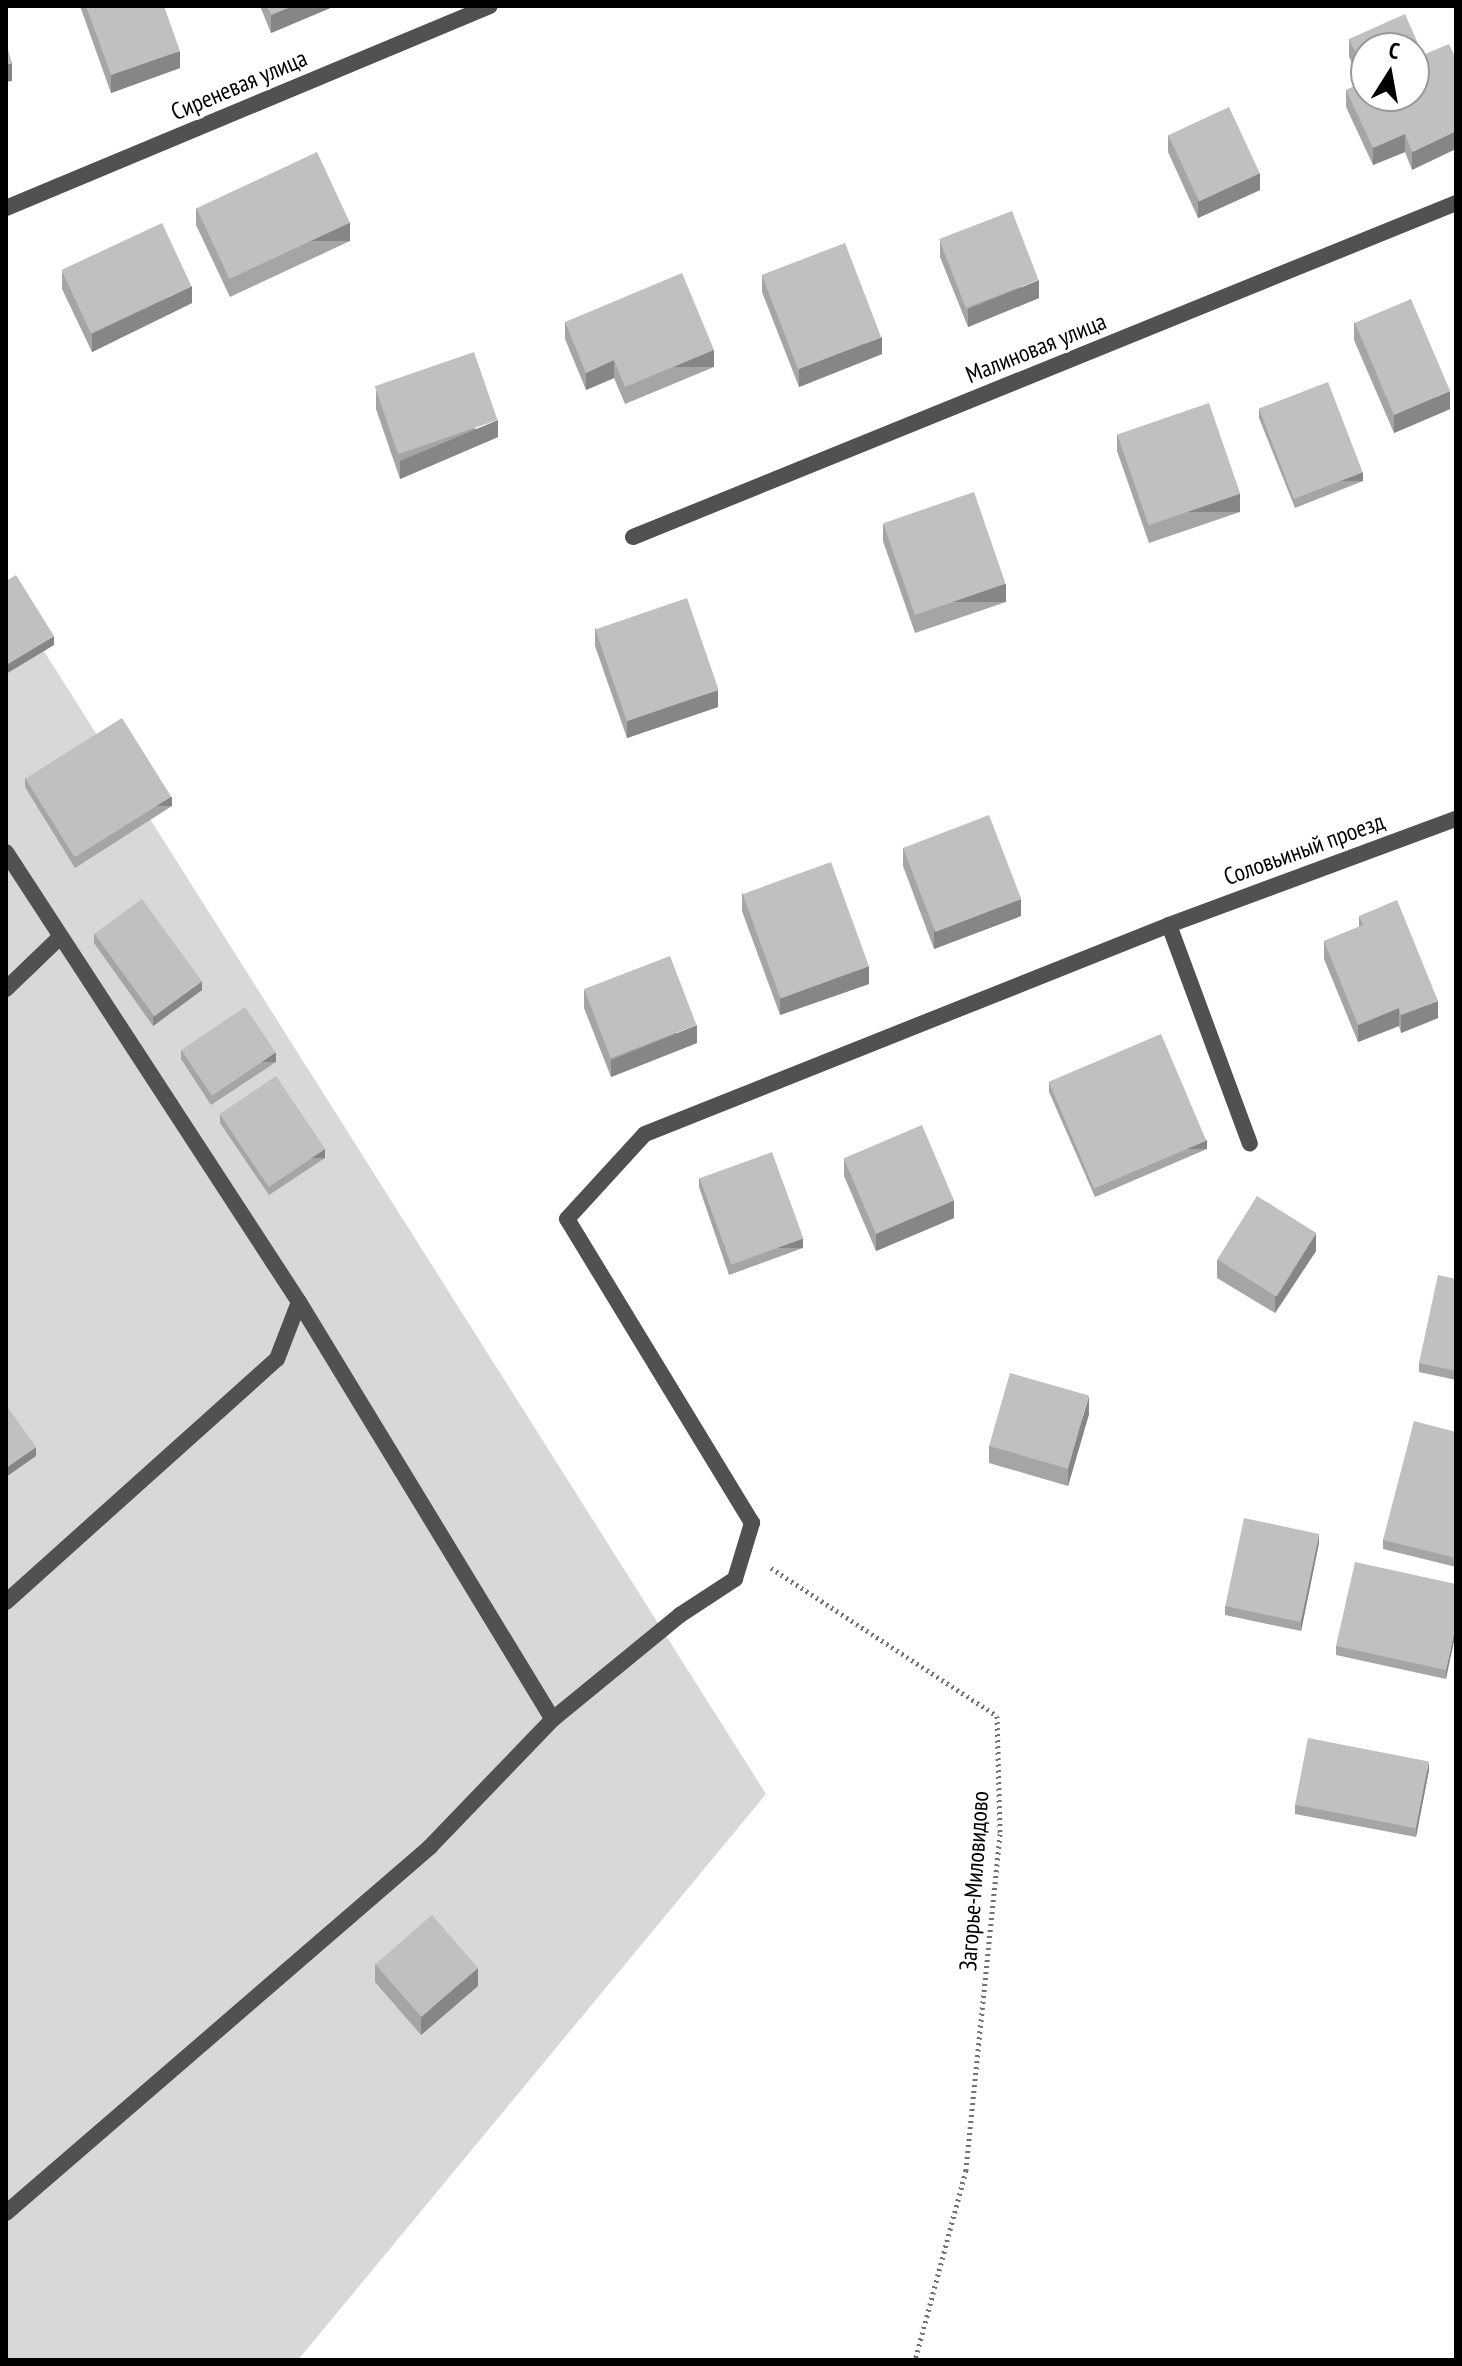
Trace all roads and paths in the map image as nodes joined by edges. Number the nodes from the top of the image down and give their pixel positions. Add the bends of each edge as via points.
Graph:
1 (490, 6) edge
2 (1456, 203) edge
3 (6, 208) edge
4 (633, 537) dead end
5 (1456, 819) edge
6 (6, 852) edge
7 (1169, 925) junction
8 (59, 938) junction
9 (6, 989) edge
10 (1250, 1144) dead end
11 (299, 1302) junction
12 (752, 1523) junction
13 (6, 1602) edge
14 (553, 1719) junction
15 (6, 2213) edge
16 (915, 2360) edge

1 - 3 street, Сиреневая улица
2 - 4 street, Малиновая улица
5 - 7 street, Соловьиный проезд
6 - 8 street
7 - 10 street
7 - 12 street, Соловьиный проезд via 645,1134 567,1219
8 - 9 street
8 - 11 street
11 - 13 street via 277,1359
11 - 14 street
12 - 14 street via 735,1579 680,1615
12 - 16 path, Загорье-Миловидово via 768,1566 997,1716 1000,1834 966,2170
14 - 15 street via 430,1847

